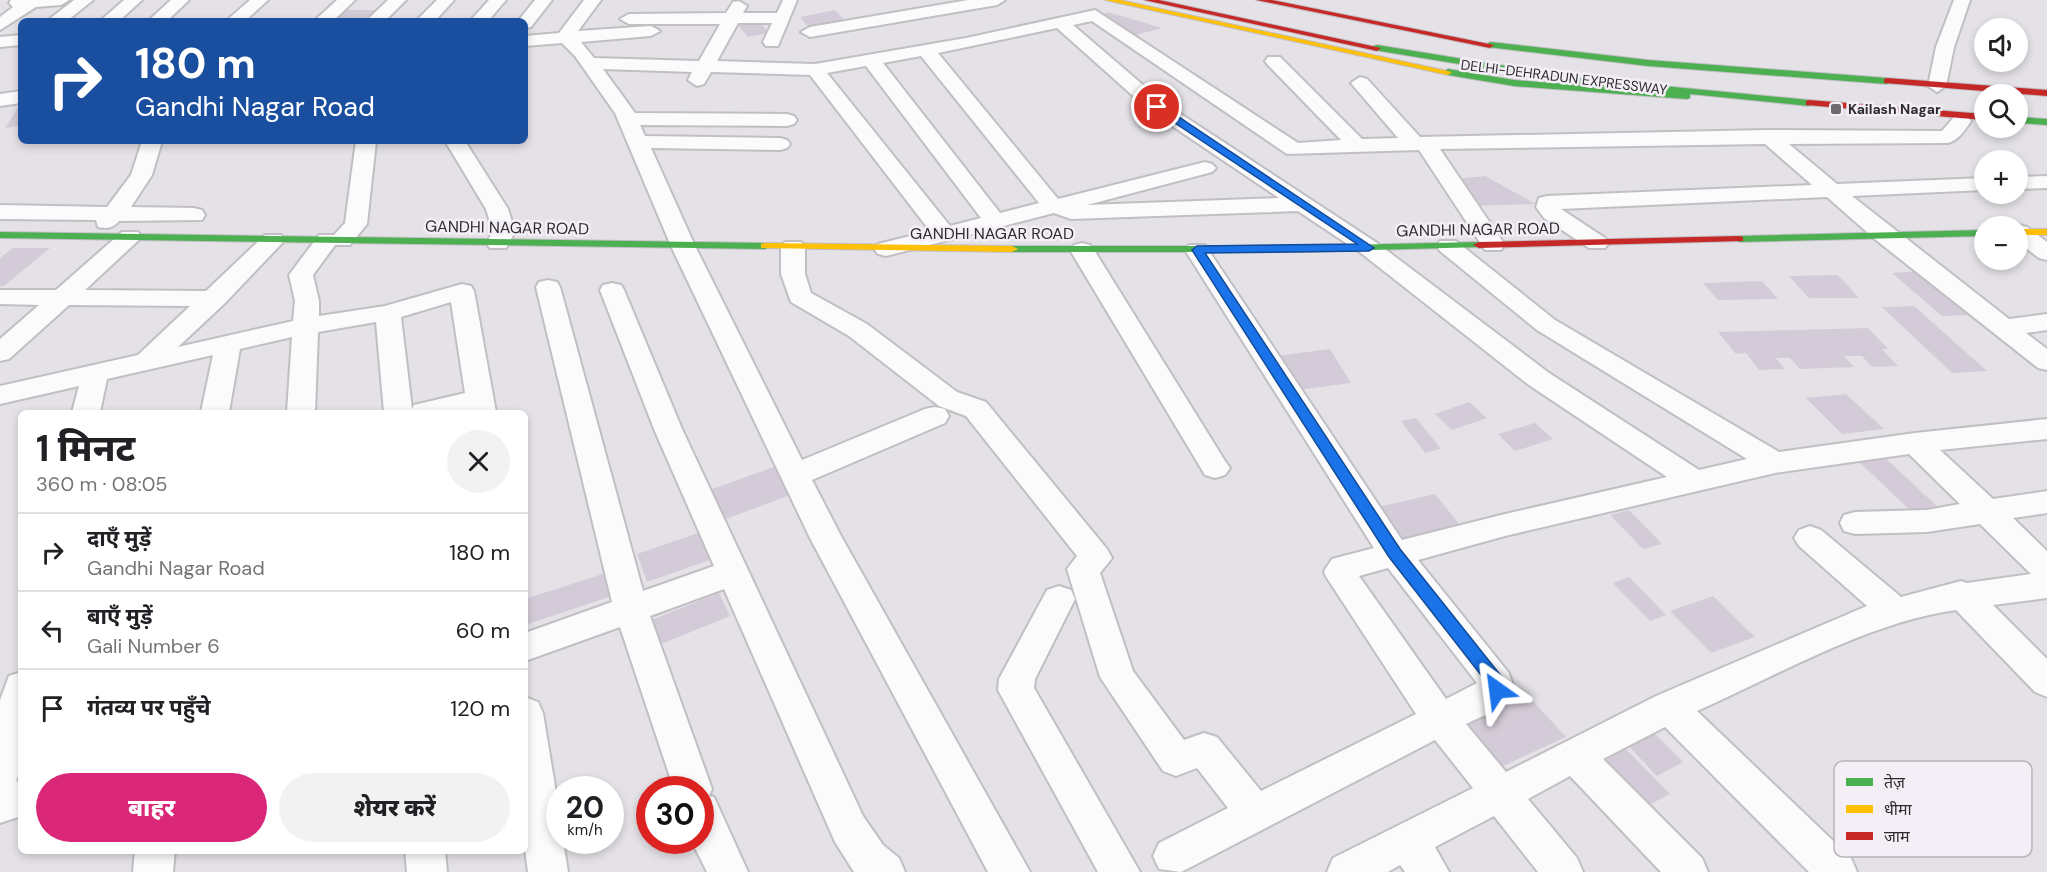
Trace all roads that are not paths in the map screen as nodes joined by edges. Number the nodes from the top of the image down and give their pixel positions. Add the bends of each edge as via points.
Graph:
1 (61, 0) edge
2 (85, 0) edge
3 (134, 0) edge
4 (181, 0) edge
5 (234, 0) edge
6 (260, 0) edge
7 (347, 0) edge
8 (398, 0) edge
9 (446, 0) edge
10 (498, 0) edge
11 (544, 0) edge
12 (593, 0) edge
13 (643, 0) edge
14 (742, 0) edge
15 (791, 0) edge
16 (997, 0) edge
17 (1109, 0) edge
18 (1148, 0) edge
19 (1200, 0) edge
20 (1260, 0) edge
21 (1962, 0) edge
22 (27, 2) edge
23 (219, 14) dead end
24 (60, 18) edge
25 (113, 18) edge
26 (160, 18) edge
27 (239, 18) edge
28 (326, 18) edge
29 (378, 18) edge
30 (428, 18) edge
31 (482, 18) edge
32 (783, 18) junction
33 (528, 19) edge
34 (733, 19) junction
35 (0, 24) edge
36 (1062, 24) junction
37 (626, 25) junction
38 (664, 30) dead end
39 (810, 32) dead end
40 (565, 37) junction
41 (18, 40) edge
42 (528, 41) edge
43 (0, 42) edge
44 (772, 42) dead end
45 (18, 51) edge
46 (926, 51) junction
47 (0, 53) edge
48 (528, 57) edge
49 (584, 58) junction
50 (871, 60) junction
51 (1274, 61) dead end
52 (704, 66) junction
53 (816, 70) junction
54 (1360, 83) dead end
55 (604, 84) junction
56 (625, 84) dead end
57 (656, 84) dead end
58 (694, 84) junction
59 (784, 84) dead end
60 (1937, 86) junction
61 (2047, 93) edge
62 (18, 97) edge
63 (0, 100) edge
64 (1974, 103) edge
65 (2028, 107) edge
66 (2047, 109) edge
67 (1974, 116) edge
68 (787, 120) dead end
69 (1961, 121) junction
70 (2028, 121) edge
71 (1974, 122) edge
72 (2047, 122) edge
73 (2028, 127) edge
74 (2047, 129) edge
75 (633, 131) junction
76 (1768, 136) junction
77 (151, 144) edge
78 (366, 144) edge
79 (457, 144) edge
80 (780, 144) dead end
81 (1421, 144) junction
82 (1357, 145) junction
83 (1205, 168) dead end
84 (2047, 182) edge
85 (2028, 183) edge
86 (1974, 184) edge
87 (1828, 190) junction
88 (1301, 204) junction
89 (1052, 205) junction
90 (0, 212) edge
91 (113, 214) junction
92 (194, 215) dead end
93 (994, 220) junction
94 (2047, 231) edge
95 (2028, 232) edge
96 (944, 233) junction
97 (1974, 233) edge
98 (1884, 235) junction
99 (1, 236) edge
100 (93, 237) junction
101 (130, 237) junction
102 (2028, 239) edge
103 (273, 240) junction
104 (335, 240) junction
105 (498, 243) junction
106 (1597, 243) junction
107 (1492, 245) junction
108 (683, 246) junction
109 (1448, 246) junction
110 (793, 247) junction
111 (1369, 248) junction
112 (886, 249) junction
113 (1082, 250) junction
114 (1197, 250) junction
115 (2047, 253) edge
116 (548, 287) dead end
117 (612, 290) dead end
118 (0, 297) edge
119 (63, 297) junction
120 (215, 299) junction
121 (388, 313) junction
122 (2047, 322) edge
123 (307, 326) junction
124 (2003, 328) junction
125 (228, 344) junction
126 (0, 353) edge
127 (147, 362) junction
128 (2047, 362) edge
129 (95, 374) junction
130 (0, 395) edge
131 (481, 406) edge
132 (86, 410) edge
133 (215, 410) edge
134 (299, 410) edge
135 (398, 410) edge
136 (443, 410) edge
137 (935, 416) dead end
138 (2047, 429) edge
139 (1915, 443) junction
140 (1775, 463) junction
141 (1215, 468) dead end
142 (795, 475) junction
143 (1694, 481) junction
144 (2047, 502) edge
145 (1985, 511) junction
146 (1855, 523) dead end
147 (1810, 538) dead end
148 (1394, 553) junction
149 (2047, 570) edge
150 (735, 572) junction
151 (2047, 585) edge
152 (1961, 594) junction
153 (1059, 598) dead end
154 (631, 610) junction
155 (1895, 611) junction
156 (528, 645) edge
157 (2047, 682) edge
158 (18, 700) edge
159 (1669, 707) junction
160 (1440, 718) junction
161 (528, 734) edge
162 (1575, 756) junction
163 (0, 776) edge
164 (688, 776) edge
165 (1499, 794) junction
166 (18, 799) edge
167 (0, 805) edge
168 (1255, 813) junction
169 (1406, 841) junction
170 (714, 846) edge
171 (155, 854) edge
172 (425, 854) edge
173 (1173, 856) dead end
174 (153, 872) edge
175 (427, 872) edge
176 (548, 872) edge
177 (728, 872) edge
178 (885, 872) edge
179 (1010, 872) edge
180 (1120, 872) edge
181 (1347, 872) edge
182 (1429, 872) edge
183 (1563, 872) edge
184 (1688, 872) edge
185 (1837, 872) edge

1 - 22 street
2 - 24 street
3 - 25 street
4 - 26 street
5 - 23 street
6 - 27 street
7 - 28 street
8 - 29 street
9 - 30 street
10 - 31 street
11 - 33 street
12 - 40 street
13 - 37 street
14 - 34 street
15 - 32 street
16 - 39 street
17 - 69 main road via 1514,83
18 - 67 main road, DELHI-DEHRADUN EXPRESSWAY via 1389,52 1526,74
19 - 64 main road, DELHI-DEHRADUN EXPRESSWAY via 1396,41 1526,62
20 - 60 main road via 1468,43 1648,63
21 - 60 street via 1945,46
22 - 35 street
32 - 34 street
32 - 44 street
34 - 37 street
34 - 52 street
36 - 46 street
36 - 82 street via 1098,15 1294,150
36 - 88 street via 1157,107
37 - 38 street
37 - 40 street
40 - 42 street
40 - 49 street
41 - 43 street
45 - 47 street
46 - 50 street
46 - 89 street
48 - 49 street
49 - 52 street
49 - 55 street
50 - 53 street
50 - 93 street
51 - 82 street
52 - 53 street
52 - 58 street
53 - 96 street
54 - 81 street
55 - 56 street
55 - 75 street
57 - 58 street
58 - 59 street
60 - 61 main road
62 - 63 street
65 - 66 main road
68 - 75 street
69 - 71 main road
69 - 76 street via 1948,137
70 - 72 main road
73 - 74 main road
75 - 80 street
75 - 108 street
76 - 81 street
76 - 87 street
77 - 91 street via 144,173
78 - 104 street via 356,224
79 - 105 street via 497,209 504,232
81 - 82 street
81 - 107 street
83 - 89 street
84 - 85 street
86 - 87 street
87 - 98 street
87 - 106 street via 1547,203 1552,213
88 - 89 street via 1071,212
88 - 111 street
89 - 93 street
90 - 91 street
91 - 92 street
91 - 100 street
93 - 96 street
94 - 95 main road
96 - 112 street
97 - 98 main road, GANDHI NAGAR ROAD
98 - 106 main road, GANDHI NAGAR ROAD
98 - 124 street
99 - 100 main road, GANDHI NAGAR ROAD
100 - 101 main road, GANDHI NAGAR ROAD
101 - 103 main road, GANDHI NAGAR ROAD
101 - 119 street
102 - 115 street
103 - 104 main road, GANDHI NAGAR ROAD
103 - 120 street
104 - 105 main road, GANDHI NAGAR ROAD
104 - 123 street via 301,275
105 - 108 main road, GANDHI NAGAR ROAD
106 - 107 main road, GANDHI NAGAR ROAD
107 - 109 main road, GANDHI NAGAR ROAD
108 - 110 main road, GANDHI NAGAR ROAD
108 - 142 street
109 - 111 main road, GANDHI NAGAR ROAD
109 - 140 street via 1546,325
110 - 112 main road, GANDHI NAGAR ROAD
110 - 168 street via 793,274 800,297 858,330 949,400 976,409 1033,477 1096,558 1083,569 1118,677 1176,759 1204,749
111 - 114 main road, GANDHI NAGAR ROAD
111 - 143 street via 1539,379
112 - 113 main road, GANDHI NAGAR ROAD
113 - 114 main road, GANDHI NAGAR ROAD
113 - 141 street
114 - 148 street
116 - 154 street
117 - 150 street via 668,429
118 - 119 street
119 - 120 street
119 - 126 street
120 - 127 street
121 - 123 street
121 - 131 street via 462,291
121 - 135 street
122 - 124 street
123 - 125 street
123 - 134 street
124 - 128 street
125 - 127 street
125 - 133 street
127 - 129 street
129 - 130 street
129 - 132 street
131 - 136 street
137 - 142 street
138 - 139 street
139 - 140 street
139 - 145 street
140 - 143 street
142 - 179 street via 882,642
143 - 148 street
144 - 145 street
145 - 146 street via 1927,521
145 - 149 street
147 - 155 street
148 - 160 street via 1340,571
148 - 160 street via 1498,685 1494,693
150 - 154 street
150 - 178 street via 849,829 869,859
151 - 152 street
152 - 155 street
152 - 157 street
153 - 180 street via 1017,679 1016,690
154 - 156 street
154 - 164 street
155 - 159 street via 1853,625
158 - 163 street
159 - 162 street
159 - 185 street
160 - 165 street
160 - 168 street
161 - 176 street
162 - 165 street
162 - 184 street
165 - 169 street
165 - 183 street
166 - 167 street
168 - 173 street
169 - 181 street
169 - 182 street
170 - 177 street
171 - 174 street
172 - 175 street

